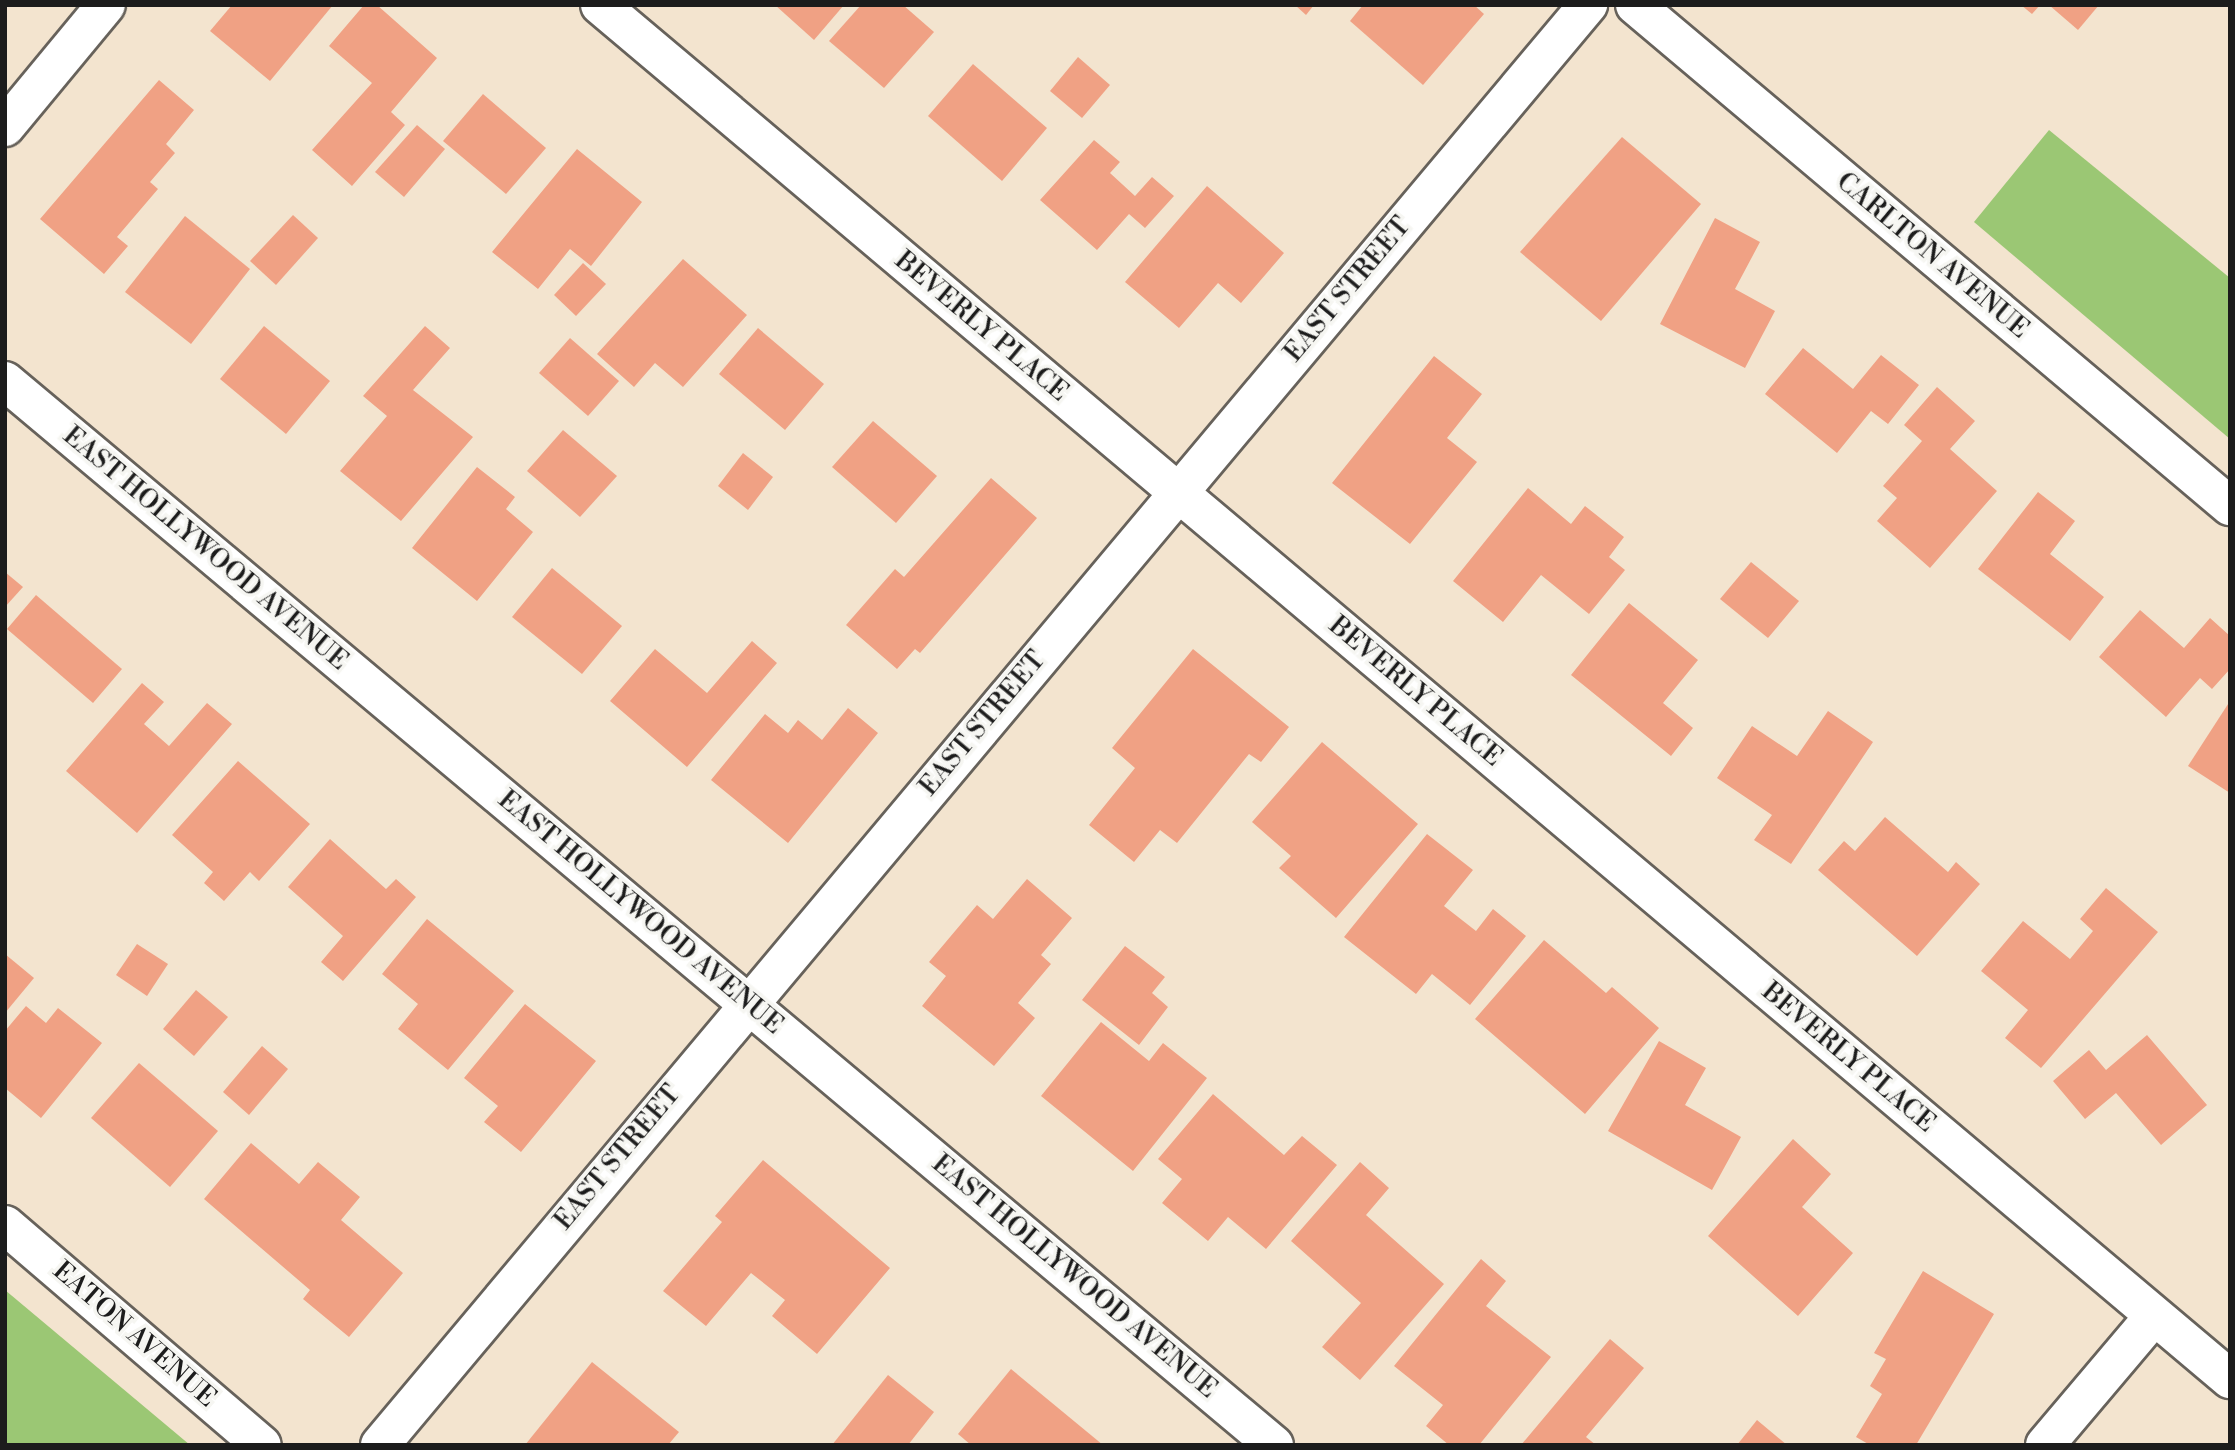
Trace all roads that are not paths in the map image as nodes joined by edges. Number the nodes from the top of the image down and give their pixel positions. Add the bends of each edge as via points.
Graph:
1 (106, 5) edge
2 (600, 5) edge
3 (1588, 5) edge
4 (1635, 5) edge
5 (5, 127) edge
6 (5, 381) edge
7 (1178, 492) junction
8 (2230, 506) edge
9 (747, 1003) junction
10 (5, 1225) edge
11 (2154, 1316) junction
12 (2230, 1379) edge
13 (262, 1445) edge
14 (380, 1445) edge
15 (1274, 1445) edge
16 (2045, 1445) edge

1 - 5 street
2 - 7 street, BEVERLY PLACE
3 - 7 street, EAST STREET
4 - 8 street, CARLTON AVENUE
6 - 9 street, EAST HOLLYWOOD AVENUE
7 - 9 street, EAST STREET
7 - 11 street, BEVERLY PLACE
9 - 14 street, EAST STREET
9 - 15 street, EAST HOLLYWOOD AVENUE
10 - 13 street, EATON AVENUE
11 - 12 street, BEVERLY PLACE
11 - 16 street

